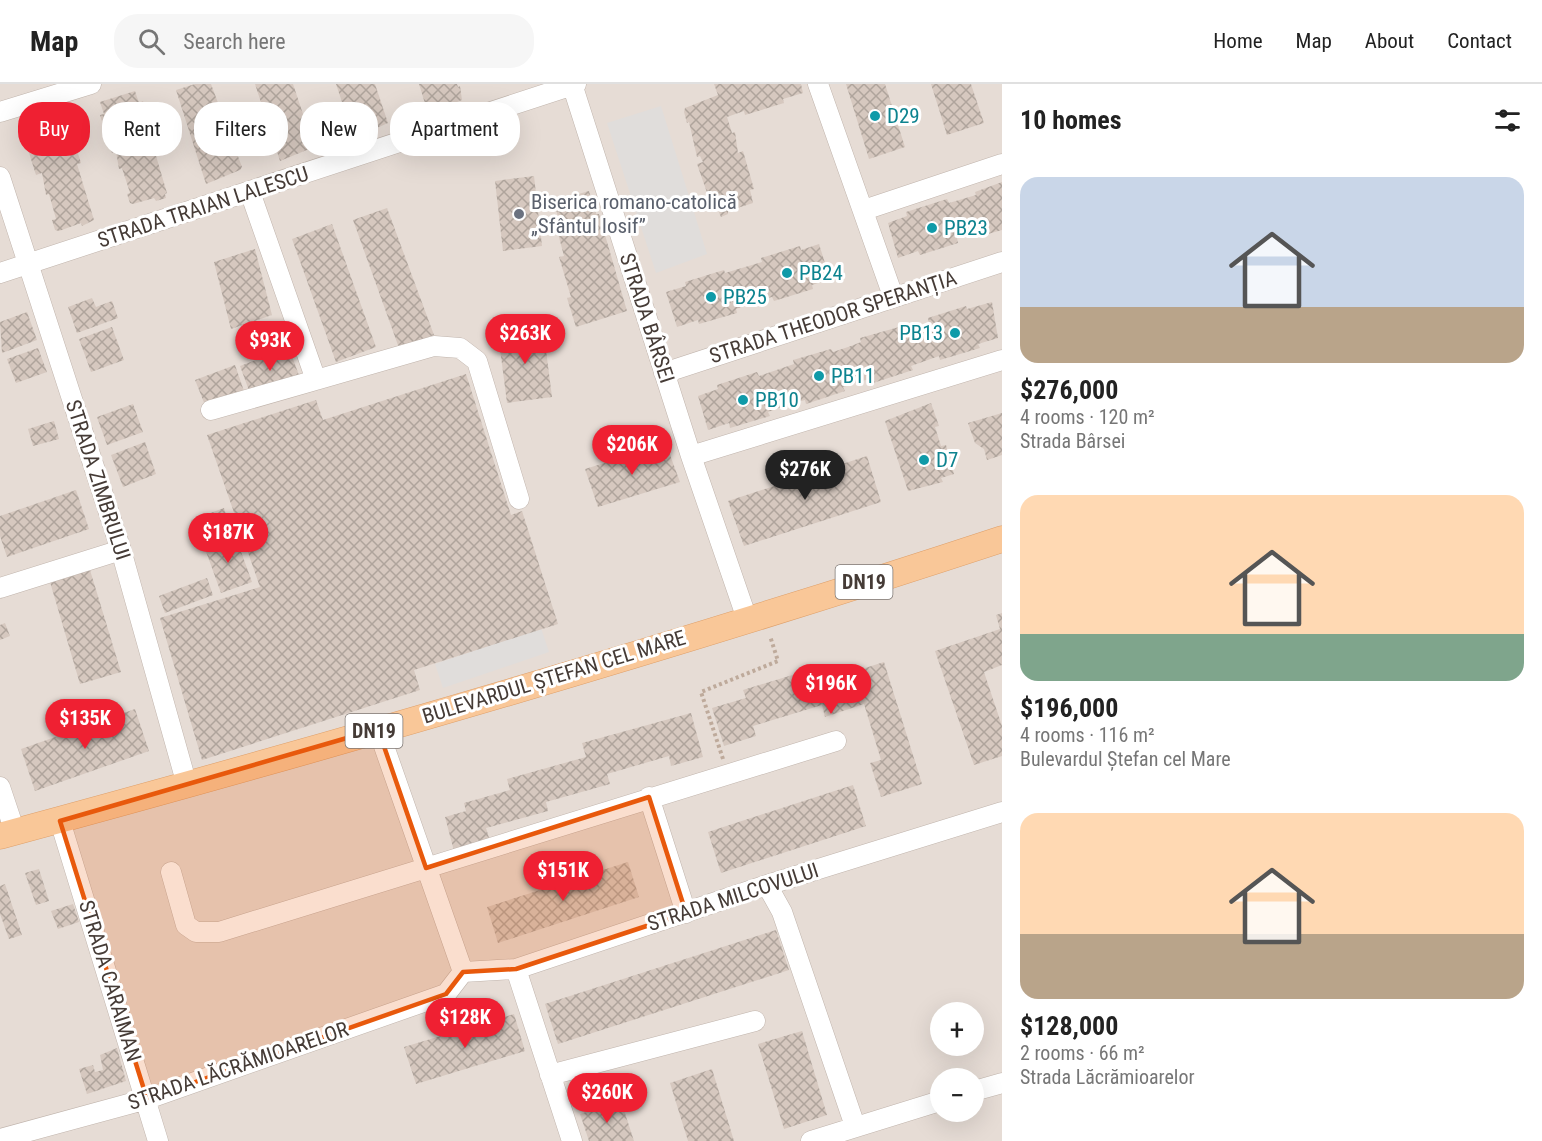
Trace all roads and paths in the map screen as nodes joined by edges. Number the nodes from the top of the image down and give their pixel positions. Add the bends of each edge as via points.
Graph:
1 (90, 84) edge
2 (573, 84) edge
3 (818, 84) edge
4 (0, 112) edge
5 (1002, 164) edge
6 (0, 177) edge
7 (250, 192) junction
8 (864, 210) junction
9 (1002, 262) edge
10 (29, 264) junction
11 (0, 273) edge
12 (893, 296) junction
13 (1002, 360) edge
14 (664, 373) junction
15 (316, 380) junction
16 (211, 411) dead end
17 (691, 456) junction
18 (519, 499) dead end
19 (1002, 538) edge
20 (121, 550) junction
21 (0, 588) edge
22 (747, 619) junction
23 (769, 632) dead end
24 (378, 729) junction
25 (837, 741) dead end
26 (728, 774) junction
27 (187, 785) junction
28 (0, 786) edge
29 (649, 797) junction
30 (1002, 812) edge
31 (60, 821) junction
32 (8, 834) edge
33 (426, 868) junction
34 (171, 872) dead end
35 (766, 885) junction
36 (686, 912) junction
37 (516, 969) junction
38 (464, 972) junction
39 (755, 1021) dead end
40 (550, 1075) junction
41 (1002, 1083) edge
42 (984, 1088) edge
43 (147, 1099) junction
44 (930, 1104) edge
45 (855, 1126) junction
46 (0, 1139) edge
47 (158, 1141) edge
48 (572, 1141) edge
49 (812, 1141) edge

1 - 4 street
2 - 7 street, STRADA TRAIAN LALESCU
2 - 14 street, STRADA BÂRSEI
3 - 8 street
5 - 8 street
6 - 10 street, STRADA ZIMBRULUI
7 - 10 street, STRADA TRAIAN LALESCU
7 - 15 street
8 - 12 street
9 - 12 street, STRADA THEODOR SPERANȚIA
10 - 11 street, STRADA TRAIAN LALESCU
10 - 20 street, STRADA ZIMBRULUI
12 - 14 street, STRADA THEODOR SPERANȚIA
13 - 17 street
14 - 17 street, STRADA BÂRSEI
15 - 16 street
15 - 18 street via 434,346 460,348 477,361
17 - 22 street, STRADA BÂRSEI
19 - 22 main road, BULEVARDUL ȘTEFAN CEL MARE / DN19
20 - 21 street
20 - 27 street, STRADA ZIMBRULUI
22 - 24 main road, BULEVARDUL ȘTEFAN CEL MARE / DN19
23 - 26 path via 778,661 701,692
24 - 27 main road, BULEVARDUL ȘTEFAN CEL MARE / DN19
24 - 33 street
25 - 26 street
26 - 29 street
27 - 31 main road, BULEVARDUL ȘTEFAN CEL MARE / DN19
28 - 32 street
29 - 33 street
29 - 36 street
30 - 35 street, STRADA MILCOVULUI
31 - 32 main road, BULEVARDUL ȘTEFAN CEL MARE / DN19
31 - 43 street, STRADA CARAIMAN
33 - 34 street via 219,932 196,932 186,925
33 - 38 street
35 - 36 street, STRADA MILCOVULUI
35 - 45 street via 782,912
36 - 37 street, STRADA MILCOVULUI
37 - 38 street, STRADA MILCOVULUI
37 - 40 street
38 - 43 street, STRADA LĂCRĂMIOARELOR via 446,994
39 - 40 street
40 - 48 street
41 - 42 street
43 - 46 street, STRADA LĂCRĂMIOARELOR
43 - 47 street, STRADA CARAIMAN
44 - 45 street
45 - 49 street

